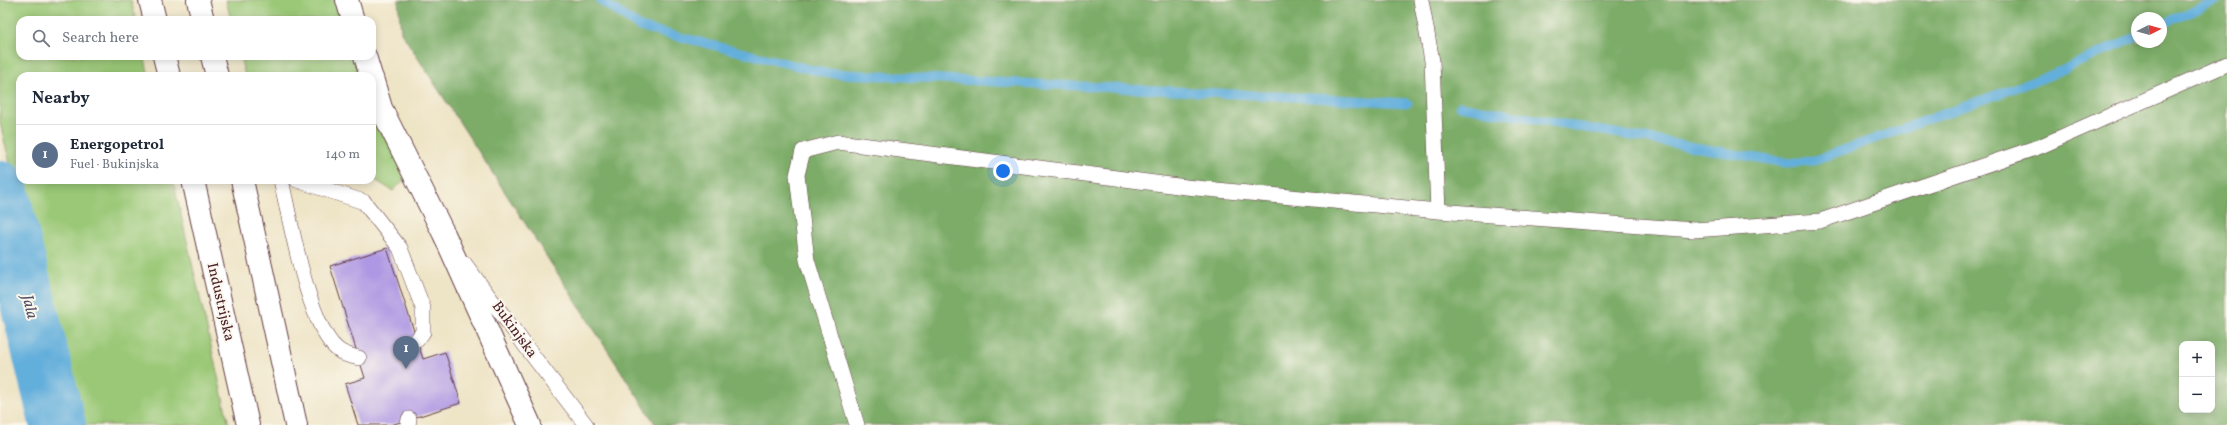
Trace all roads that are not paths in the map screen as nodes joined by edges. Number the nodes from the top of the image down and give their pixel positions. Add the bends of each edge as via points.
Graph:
1 (150, 0) edge
2 (198, 0) edge
3 (347, 0) edge
4 (1421, 0) edge
5 (154, 16) edge
6 (202, 16) edge
7 (353, 16) edge
8 (165, 60) edge
9 (213, 60) edge
10 (366, 60) edge
11 (2227, 64) edge
12 (168, 72) edge
13 (216, 72) edge
14 (370, 72) edge
15 (376, 91) edge
16 (194, 184) edge
17 (243, 184) edge
18 (282, 184) edge
19 (309, 184) edge
20 (1438, 211) junction
21 (444, 234) junction
22 (417, 340) dead end
23 (359, 358) dead end
24 (248, 425) edge
25 (296, 425) edge
26 (530, 425) edge
27 (586, 425) edge
28 (857, 425) edge

1 - 5 main road
2 - 6 main road
3 - 7 main road
4 - 20 lane via 1432,61
8 - 12 main road
9 - 13 main road
10 - 14 main road, Bukinjska
11 - 20 lane via 2041,146 1820,221 1694,230
15 - 21 main road, Bukinjska via 381,108
16 - 24 main road, Industrijska
17 - 25 main road
18 - 23 lane via 302,274 322,328 336,348 346,355
19 - 22 lane via 364,202 400,248 423,308 423,332
20 - 28 lane via 1186,187 838,142 803,151 797,175 807,260
21 - 26 main road, Bukinjska
21 - 27 lane, Bukinjska

